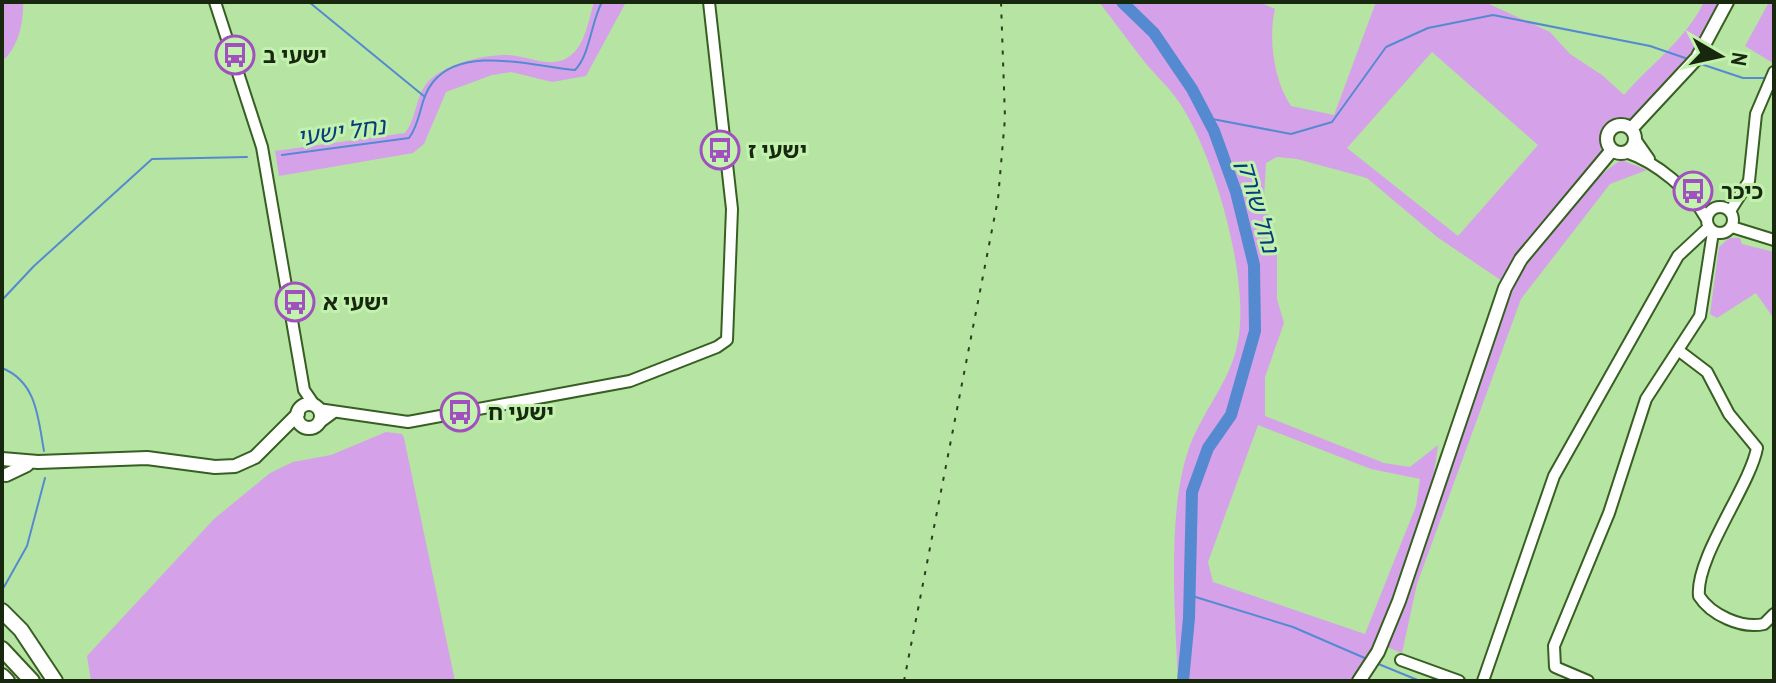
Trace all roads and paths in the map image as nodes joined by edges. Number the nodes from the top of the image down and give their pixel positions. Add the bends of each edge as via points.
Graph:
1 (215, 2) edge
2 (709, 2) edge
3 (1727, 2) edge
4 (1774, 72) edge
5 (1771, 85) edge
6 (1633, 134) junction
7 (1612, 150) junction
8 (1626, 152) junction
9 (1652, 164) junction
10 (1693, 200) junction
11 (1715, 208) junction
12 (1730, 211) junction
13 (1709, 226) junction
14 (1732, 227) junction
15 (1774, 240) edge
16 (1678, 350) junction
17 (304, 390) junction
18 (316, 408) junction
19 (336, 411) junction
20 (299, 412) junction
21 (319, 423) junction
22 (305, 427) junction
23 (285, 431) junction
24 (2, 460) edge
25 (38, 462) junction
26 (4, 478) edge
27 (2, 611) edge
28 (1774, 614) edge
29 (2, 649) edge
30 (1401, 660) dead end
31 (2, 676) edge
32 (1566, 678) edge
33 (7, 681) edge
34 (32, 681) edge
35 (55, 681) edge
36 (1359, 681) edge
37 (1459, 681) edge
38 (1483, 681) edge
39 (1588, 681) edge

1 - 17 street via 262,147
2 - 19 street via 732,209 727,340 630,381 408,422
3 - 6 main road via 1697,58
4 - 5 street
5 - 12 street via 1756,114 1749,181
6 - 7 main road via 1622,125 1610,130
6 - 8 main road
6 - 9 street
7 - 8 main road
7 - 36 main road via 1521,259 1505,288 1399,601 1378,652
8 - 9 street
9 - 10 street
10 - 11 street
10 - 13 street
11 - 12 street
11 - 13 street
12 - 14 street
13 - 14 street via 1721,234
13 - 16 street via 1703,307
13 - 38 street via 1678,256 1554,476
14 - 15 street
16 - 28 street via 1707,372 1736,425 1757,448 1723,521 1699,596 1719,614 1744,624 1764,624
16 - 32 street via 1642,409 1609,513 1554,646 1552,661
17 - 18 street
17 - 20 street
18 - 19 street
18 - 20 main road
18 - 21 main road
19 - 21 street
20 - 22 main road
20 - 23 main road
21 - 22 main road
22 - 23 main road
23 - 25 main road via 255,457 235,466 121,457
24 - 25 main road
24 - 26 main road
25 - 26 main road
27 - 35 highway
29 - 34 highway
30 - 37 street
31 - 33 highway
32 - 39 street

